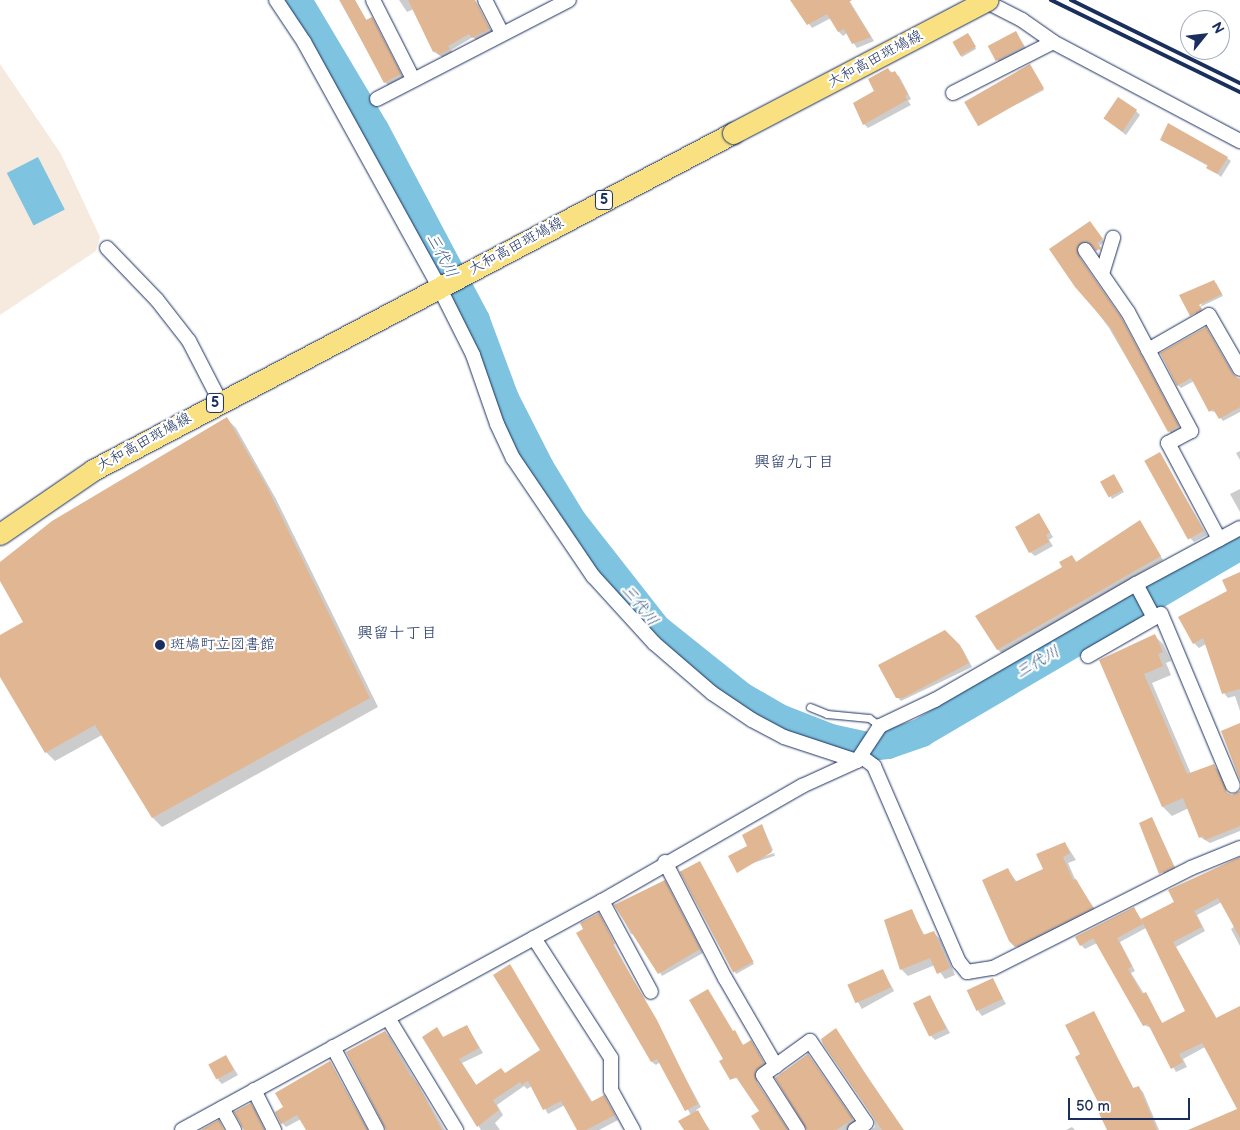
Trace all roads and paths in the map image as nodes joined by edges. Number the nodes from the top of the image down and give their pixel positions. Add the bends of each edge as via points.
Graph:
1 (276, 0) edge
2 (373, 0) edge
3 (485, 0) edge
4 (569, 0) edge
5 (983, 0) edge
6 (987, 0) edge
7 (502, 34) junction
8 (1053, 42) junction
9 (414, 79) junction
10 (953, 93) dead end
11 (376, 99) dead end
12 (1240, 141) edge
13 (1113, 238) dead end
14 (107, 248) dead end
15 (1085, 250) dead end
16 (1102, 274) junction
17 (439, 287) junction
18 (1148, 350) junction
19 (1240, 369) edge
20 (220, 401) junction
21 (1240, 528) edge
22 (0, 534) edge
23 (1219, 539) junction
24 (1138, 588) junction
25 (1151, 614) junction
26 (1088, 656) dead end
27 (810, 707) dead end
28 (880, 726) junction
29 (860, 759) junction
30 (1233, 786) dead end
31 (1240, 848) edge
32 (665, 862) junction
33 (602, 901) junction
34 (534, 938) junction
35 (651, 992) dead end
36 (388, 1018) junction
37 (333, 1047) junction
38 (776, 1066) junction
39 (254, 1090) junction
40 (222, 1108) junction
41 (182, 1130) edge
42 (234, 1130) edge
43 (274, 1130) edge
44 (377, 1130) edge
45 (456, 1130) edge
46 (633, 1130) edge
47 (798, 1130) edge
48 (856, 1130) edge

1 - 17 street via 308,50
2 - 9 street
3 - 7 street
4 - 7 street
5 - 8 street via 1022,20
6 - 17 main road, 大和高田斑鳩線 / 5, bridge
7 - 9 street
8 - 10 street
8 - 12 street
9 - 11 street
13 - 16 street
14 - 20 street via 157,300 189,341
15 - 16 street
16 - 18 street
17 - 20 main road, 大和高田斑鳩線 / 5
17 - 29 street via 473,355 497,424 513,458 562,533 614,602 661,650 712,693 752,720 792,740
18 - 19 street via 1210,315
18 - 23 street via 1191,431 1168,443
20 - 22 main road, 大和高田斑鳩線 / 5 via 93,470
21 - 23 street
23 - 24 street
24 - 25 street
24 - 28 street via 935,700
25 - 26 street
25 - 30 street via 1161,614
27 - 28 lane via 827,714 869,718
28 - 29 street
29 - 31 street via 874,766 959,962 967,972 993,968 1191,868
29 - 32 street via 802,786
32 - 33 street
32 - 38 street via 725,978
33 - 34 street
33 - 35 street
34 - 36 street
34 - 46 street via 611,1058 611,1090
36 - 37 street
36 - 45 street
37 - 39 street
37 - 44 street
38 - 47 street via 763,1075
38 - 48 street via 810,1041 866,1123
39 - 40 street
39 - 43 street
40 - 41 street
40 - 42 street

